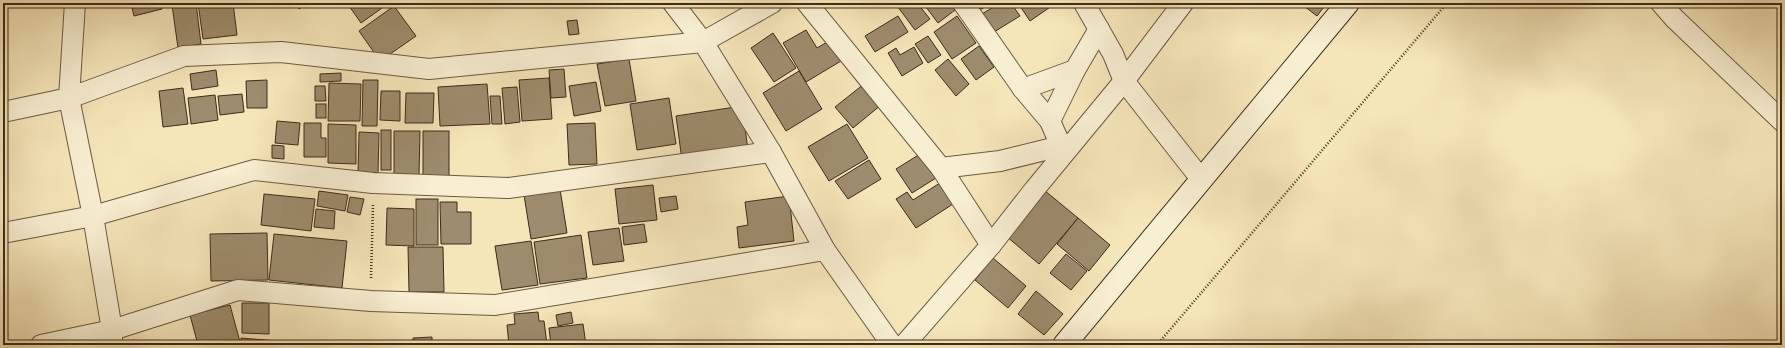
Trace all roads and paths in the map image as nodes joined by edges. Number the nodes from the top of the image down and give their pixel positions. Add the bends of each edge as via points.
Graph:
1 (75, 3) edge
2 (673, 3) edge
3 (772, 3) edge
4 (807, 3) edge
5 (963, 3) edge
6 (1084, 3) edge
7 (1183, 3) edge
8 (1348, 3) edge
9 (1447, 3) edge
10 (1661, 3) edge
11 (1099, 30) junction
12 (703, 42) junction
13 (1075, 70) junction
14 (1124, 81) junction
15 (1023, 89) junction
16 (69, 98) junction
17 (3, 112) edge
18 (1050, 122) junction
19 (1782, 122) edge
20 (1063, 150) junction
21 (771, 152) junction
22 (941, 168) junction
23 (1201, 179) junction
24 (373, 184) junction
25 (93, 216) junction
26 (3, 233) edge
27 (991, 245) junction
28 (825, 250) junction
29 (371, 301) junction
30 (112, 338) edge
31 (41, 345) edge
32 (892, 345) edge
33 (904, 345) edge
34 (1064, 345) edge
35 (1157, 345) edge

1 - 16 street
2 - 12 street
3 - 12 street
4 - 22 street
5 - 15 street
6 - 11 street
7 - 14 street
8 - 23 street
9 - 35 path
10 - 19 street
11 - 13 street
11 - 14 street via 1113,54
12 - 16 street via 429,69 281,52 184,56
12 - 21 street
13 - 15 street
13 - 18 street
14 - 20 street
14 - 23 street
15 - 18 street
16 - 17 street
16 - 25 street
18 - 20 street
20 - 22 street
20 - 27 street
21 - 24 street via 508,188
21 - 28 street
22 - 27 street
23 - 34 street
24 - 25 street via 254,170
24 - 29 path
25 - 26 street
25 - 30 street
27 - 33 street
28 - 29 street via 495,305
28 - 32 street
29 - 30 street via 238,290
30 - 31 street

